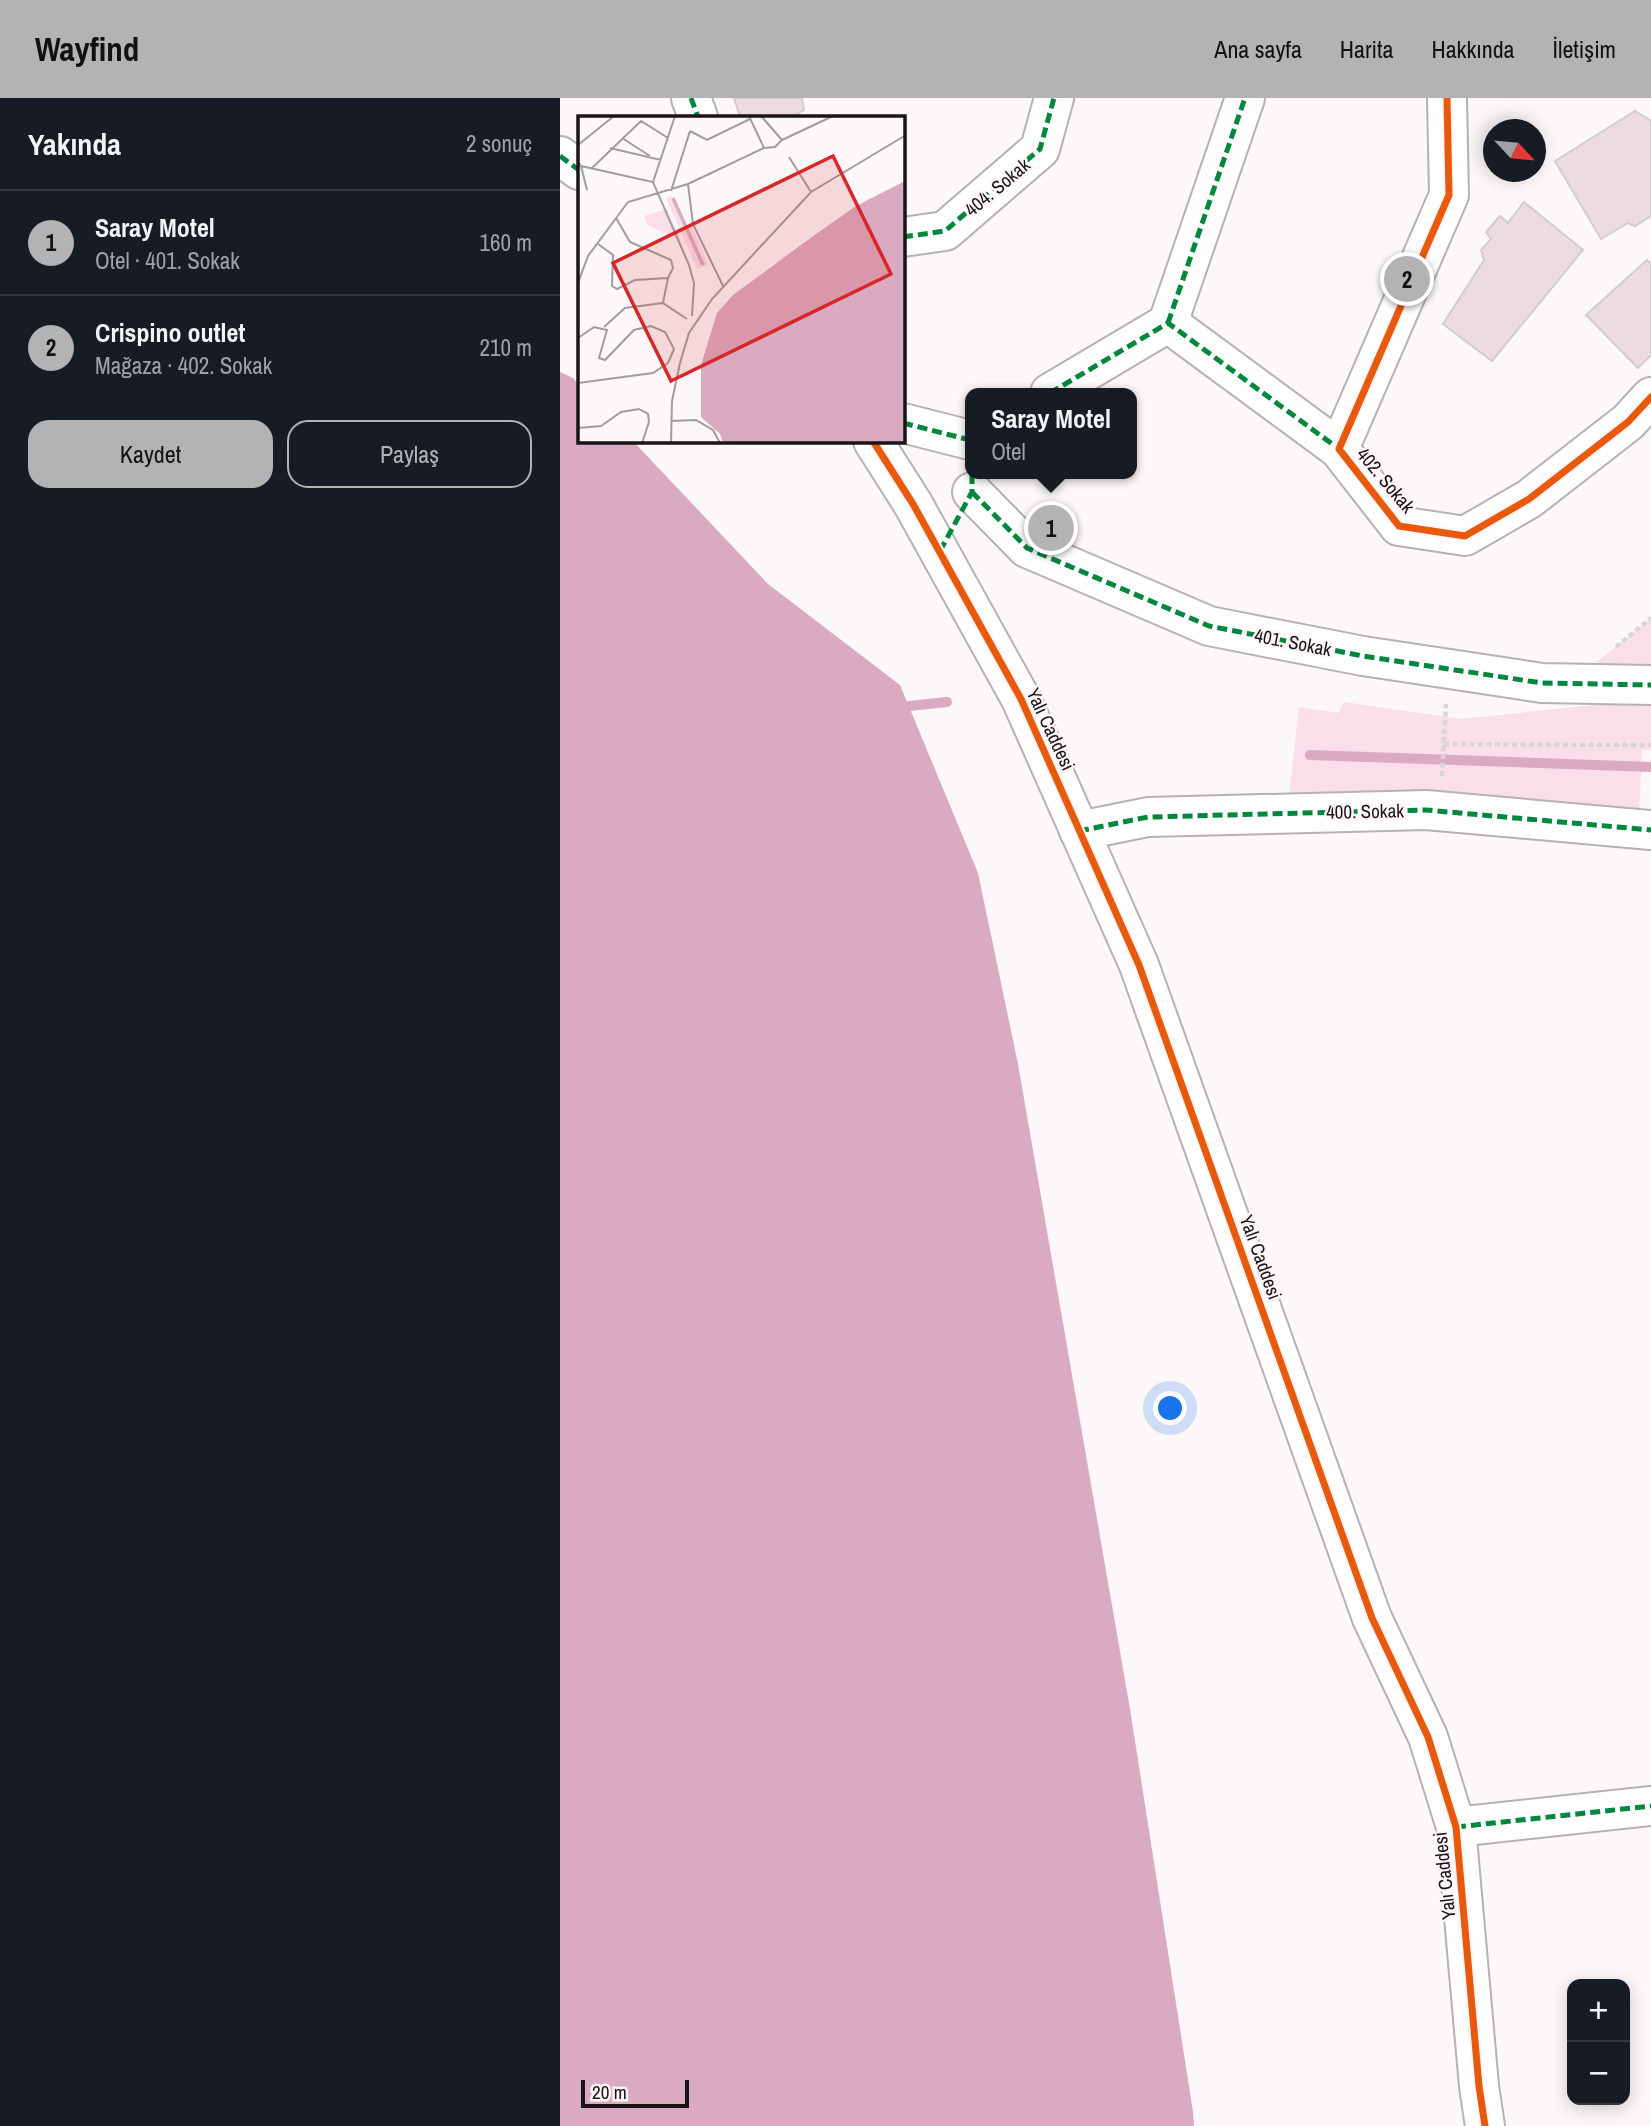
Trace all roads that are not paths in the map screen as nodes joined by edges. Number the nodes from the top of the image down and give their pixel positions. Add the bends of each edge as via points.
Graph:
1 (691, 98) edge
2 (1054, 98) edge
3 (1245, 98) edge
4 (1447, 98) edge
5 (698, 116) edge
6 (560, 156) edge
7 (578, 169) edge
8 (905, 237) edge
9 (1168, 323) junction
10 (1058, 388) edge
11 (1651, 397) edge
12 (905, 424) edge
13 (965, 438) edge
14 (874, 443) edge
15 (1339, 449) junction
16 (972, 483) edge
17 (940, 551) junction
18 (1651, 685) edge
19 (1651, 830) edge
20 (1079, 831) junction
21 (1651, 1806) edge
22 (1456, 1827) junction
23 (1485, 2126) edge

1 - 5 street
2 - 8 street, 404. Sokak via 1040,149 945,231
3 - 9 street
4 - 15 street, 402. Sokak via 1449,195
6 - 7 street
9 - 10 street
9 - 15 street
11 - 15 street, 402. Sokak via 1628,422 1529,499 1465,536 1399,526
12 - 13 street
14 - 17 street, Yalı Caddesi
16 - 17 street
16 - 18 street, 401. Sokak via 1027,548 1209,625 1363,656 1542,683
17 - 20 street, Yalı Caddesi via 1021,699
19 - 20 street, 400. Sokak via 1426,810 1148,817
20 - 22 street, Yalı Caddesi via 1139,965 1372,1618 1428,1737
21 - 22 street
22 - 23 street, Yalı Caddesi

